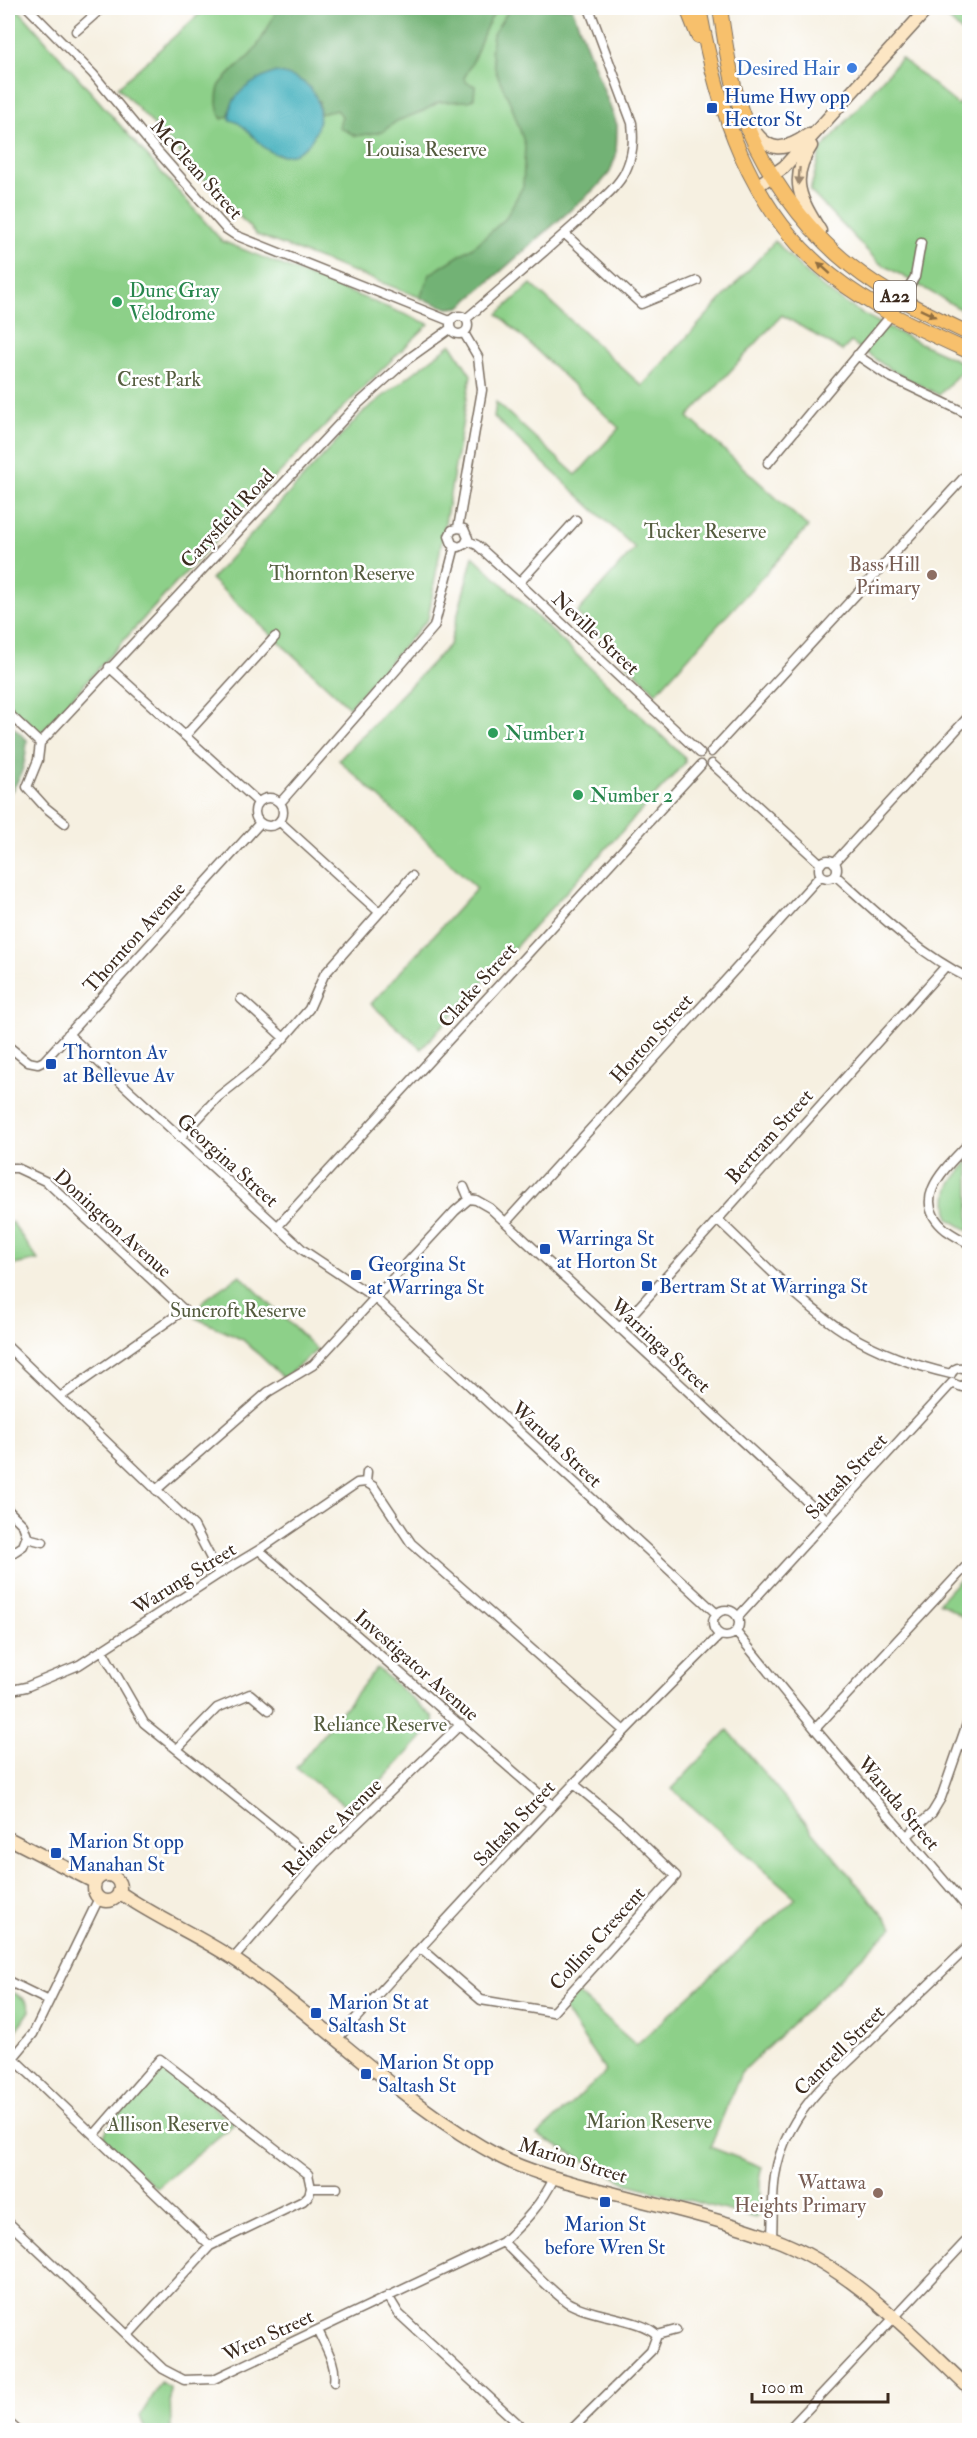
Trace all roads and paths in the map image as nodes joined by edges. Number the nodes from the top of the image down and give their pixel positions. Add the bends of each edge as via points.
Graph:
1 (28, 8) edge
2 (102, 8) edge
3 (589, 8) edge
4 (687, 8) edge
5 (699, 8) edge
6 (720, 8) edge
7 (928, 8) edge
8 (76, 31) dead end
9 (709, 63) junction
10 (741, 111) junction
11 (824, 124) junction
12 (774, 175) junction
13 (757, 186) junction
14 (565, 234) junction
15 (921, 243) dead end
16 (828, 246) junction
17 (697, 281) dead end
18 (901, 300) junction
19 (892, 314) junction
20 (466, 319) junction
21 (450, 325) junction
22 (464, 333) junction
23 (969, 334) edge
24 (969, 352) edge
25 (856, 355) junction
26 (969, 415) edge
27 (768, 463) dead end
28 (969, 471) edge
29 (576, 520) dead end
30 (458, 528) junction
31 (468, 541) junction
32 (455, 546) junction
33 (519, 583) junction
34 (275, 637) dead end
35 (109, 667) junction
36 (8, 713) edge
37 (969, 715) edge
38 (185, 736) junction
39 (40, 743) junction
40 (711, 752) junction
41 (700, 753) junction
42 (712, 764) junction
43 (701, 765) junction
44 (258, 802) junction
45 (280, 802) junction
46 (280, 822) junction
47 (65, 823) dead end
48 (260, 823) junction
49 (834, 863) junction
50 (821, 864) junction
51 (821, 875) junction
52 (835, 875) junction
53 (412, 876) dead end
54 (379, 912) junction
55 (945, 967) junction
56 (969, 979) edge
57 (241, 999) dead end
58 (68, 1034) junction
59 (284, 1038) junction
60 (8, 1046) edge
61 (180, 1138) junction
62 (969, 1142) edge
63 (8, 1168) edge
64 (464, 1187) dead end
65 (469, 1199) junction
66 (717, 1219) junction
67 (506, 1222) junction
68 (277, 1227) junction
69 (969, 1244) edge
70 (375, 1298) junction
71 (619, 1329) junction
72 (8, 1347) edge
73 (969, 1375) edge
74 (951, 1378) junction
75 (60, 1397) junction
76 (367, 1472) dead end
77 (366, 1482) junction
78 (156, 1490) junction
79 (8, 1510) edge
80 (827, 1520) junction
81 (27, 1538) junction
82 (43, 1542) dead end
83 (260, 1550) junction
84 (8, 1556) edge
85 (969, 1562) edge
86 (219, 1574) junction
87 (717, 1614) junction
88 (738, 1617) junction
89 (736, 1632) junction
90 (720, 1635) junction
91 (102, 1650) junction
92 (12, 1690) dead end
93 (269, 1710) dead end
94 (969, 1715) edge
95 (460, 1724) junction
96 (815, 1729) junction
97 (623, 1730) junction
98 (177, 1749) junction
99 (574, 1784) junction
100 (552, 1805) junction
101 (906, 1837) junction
102 (8, 1838) edge
103 (317, 1862) junction
104 (94, 1882) junction
105 (119, 1892) junction
106 (99, 1898) junction
107 (969, 1911) edge
108 (969, 1945) edge
109 (421, 1948) junction
110 (233, 1959) junction
111 (8, 1981) edge
112 (49, 2001) junction
113 (337, 2039) junction
114 (10, 2061) edge
115 (93, 2135) junction
116 (554, 2178) junction
117 (311, 2188) junction
118 (337, 2188) dead end
119 (8, 2223) edge
120 (969, 2237) edge
121 (772, 2238) junction
122 (503, 2242) junction
123 (210, 2246) junction
124 (388, 2296) junction
125 (894, 2318) junction
126 (318, 2330) junction
127 (676, 2330) dead end
128 (128, 2335) junction
129 (657, 2335) junction
130 (334, 2382) dead end
131 (969, 2389) edge
132 (8, 2422) edge
133 (17, 2430) edge
134 (525, 2430) edge
135 (571, 2430) edge
136 (788, 2430) edge

1 - 21 street, McClean Street via 93,74 226,229
2 - 8 street
3 - 14 street via 627,107 634,141 621,178
4 - 9 highway
5 - 9 highway, A22
6 - 10 highway, A22
7 - 11 main road
9 - 13 highway, A22 via 722,109
10 - 11 main road via 760,138 777,148 788,147
10 - 12 highway, A22
11 - 12 main road
11 -> 16 main road via 800,165 798,181 800,194
12 - 13 main road
12 - 16 highway, A22 via 800,215
19 -> 13 highway, A22 via 861,296 815,260 775,214
14 - 17 street via 641,304
14 - 20 street
15 - 18 street via 915,277
16 - 18 highway, A22
18 - 19 street
18 -> 23 highway, A22
19 - 24 highway, A22
19 - 25 street
20 - 21 street via 457,315
20 - 22 street
21 - 22 street via 455,334
21 - 35 street, Carysfield Road via 357,405
22 - 30 street via 478,357 483,390
25 - 26 street via 888,376
25 - 27 street
28 - 40 street
29 - 33 street
30 - 31 street via 466,532
30 - 32 street via 449,536
31 - 32 street
31 - 33 street, Neville Street
32 - 45 street via 434,627
33 - 41 street, Neville Street
34 - 38 street
35 - 38 street
35 - 39 street, Carysfield Road
36 - 39 street
37 - 49 street
38 - 44 street
39 - 47 street via 27,787
40 - 41 street
40 - 42 street
41 - 43 street
42 - 43 street
42 - 50 street
43 - 68 street, Clarke Street
44 - 45 street via 272,798
44 - 48 street via 255,816
45 - 46 street via 284,814
46 - 48 street via 272,826
46 - 54 street
48 - 58 street, Thornton Avenue
49 - 50 street
49 - 52 street
50 - 51 street
51 - 52 street
51 - 67 street, Horton Street
52 - 55 street
53 - 54 street
54 - 59 street via 324,975 309,1009
55 - 56 street
55 - 66 street, Bertram Street
57 - 59 street
58 - 60 street, Thornton Avenue via 41,1063 28,1062
58 - 61 street, Georgina Street
59 - 61 street via 256,1068 218,1097
61 - 68 street, Georgina Street
62 - 69 street via 936,1179 929,1199 936,1220
63 - 75 street, Donington Avenue via 17,1168 47,1182 184,1310
64 - 65 street
65 - 67 street, Warringa Street via 483,1203
65 - 70 street
66 - 71 street, Bertram Street
66 - 74 street via 819,1313 848,1334
67 - 71 street, Warringa Street
68 - 70 street, Georgina Street via 303,1251
70 - 78 street via 313,1365 268,1392
70 - 87 street, Waruda Street
71 - 80 street, Warringa Street
72 - 75 street
73 - 74 street via 958,1367
73 - 74 street via 962,1387
74 - 80 street, Saltash Street
75 - 78 street
76 - 77 street
77 - 83 street, Warung Street via 357,1483
77 - 97 street via 374,1487 411,1544
78 - 86 street via 194,1526
79 - 81 street via 26,1530
80 - 88 street, Saltash Street
81 - 82 street
81 - 84 street via 23,1546
83 - 86 street, Warung Street
83 - 95 street, Investigator Avenue
85 - 96 street
86 - 91 street, Warung Street
87 - 88 street via 728,1610
87 - 90 street via 713,1625
88 - 89 street
89 - 90 street
89 - 96 street, Waruda Street
90 - 97 street, Saltash Street
91 - 92 street, Warung Street via 79,1665
91 - 98 street via 144,1724
93 - 98 street via 250,1694 217,1708
94 - 101 street via 941,1798 932,1813
95 - 100 street, Investigator Avenue
95 - 103 street, Reliance Avenue
96 - 101 street, Waruda Street
97 - 99 street, Saltash Street
98 - 103 street
99 - 100 street, Saltash Street
99 - 109 street, Collins Crescent via 676,1876 553,2012 481,2000
100 - 109 street, Saltash Street
101 - 107 street, Waruda Street
102 - 104 main road
103 - 110 street, Reliance Avenue
104 - 105 main road via 105,1874 114,1876
104 - 106 main road
105 - 106 main road via 111,1900
105 - 110 main road, Marion Street
106 - 112 street
108 - 121 street, Cantrell Street via 799,2112 775,2175
109 - 113 street, Saltash Street
110 - 113 main road, Marion Street
111 - 112 street
112 - 114 street via 33,2034
113 - 116 main road, Marion Street via 452,2128 504,2159
114 - 115 street
115 - 117 street via 160,2059 308,2174
115 - 123 street
116 - 121 main road, Marion Street
116 - 122 street, Wren Street via 532,2214
117 - 118 street
117 - 123 street via 303,2201
119 - 128 street, Wren Street
120 - 125 street
121 - 125 main road, Marion Street via 836,2271
122 - 124 street, Wren Street
122 - 129 street via 567,2301
123 - 128 street
124 - 126 street, Wren Street
124 - 134 street via 399,2314
125 - 131 main road, Marion Street
125 - 136 street
126 - 128 street, Wren Street via 214,2379 184,2380 163,2369
126 - 130 street via 333,2364
127 - 129 street
129 - 135 street via 651,2351
132 - 133 street

